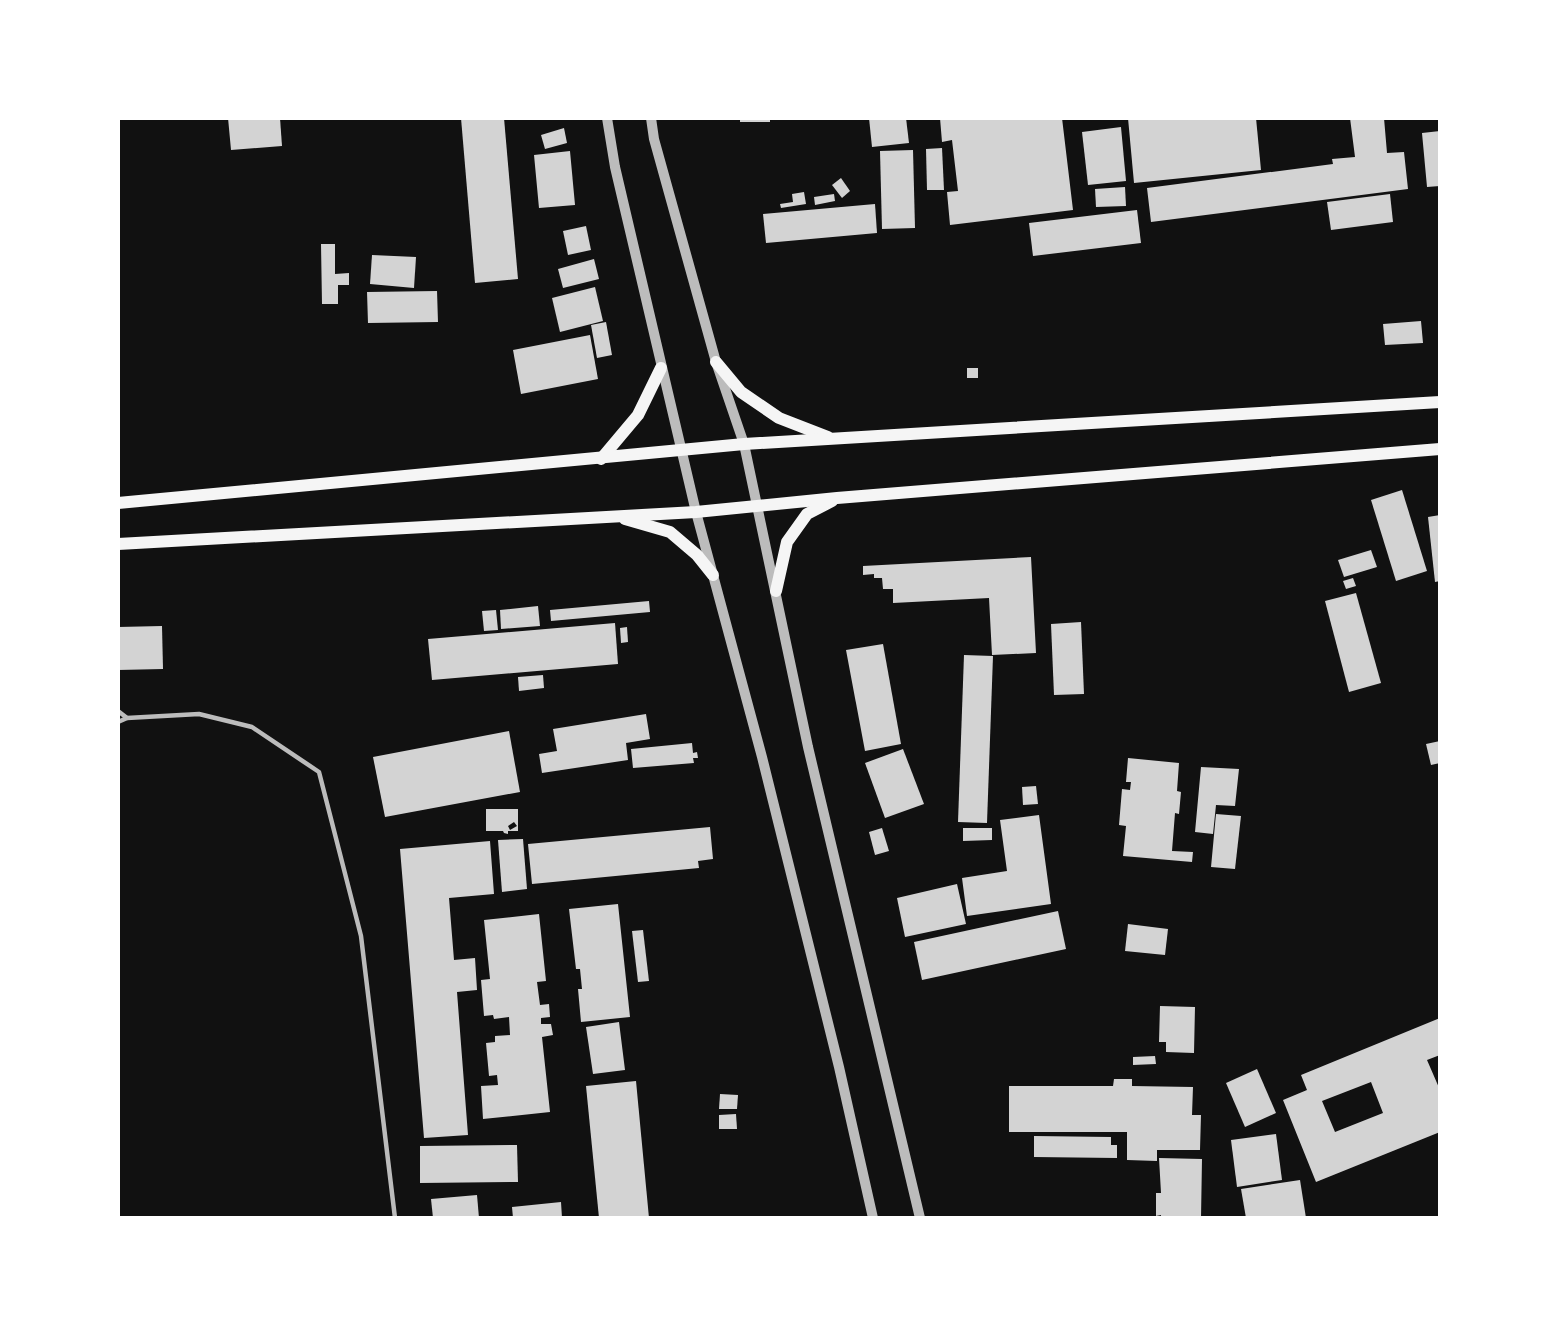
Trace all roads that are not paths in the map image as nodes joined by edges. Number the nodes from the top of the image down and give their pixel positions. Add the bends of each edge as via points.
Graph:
1 (607, 118) edge
2 (651, 118) edge
3 (716, 362) junction
4 (661, 368) junction
5 (1440, 402) edge
6 (832, 439) junction
7 (744, 444) junction
8 (1440, 449) edge
9 (682, 451) junction
10 (601, 459) junction
11 (837, 498) junction
12 (118, 503) edge
13 (758, 505) junction
14 (696, 512) junction
15 (616, 516) junction
16 (118, 544) edge
17 (713, 574) junction
18 (776, 591) junction
19 (118, 711) edge
20 (127, 718) junction
21 (118, 722) edge
22 (395, 1218) edge
23 (873, 1218) edge
24 (920, 1218) edge

1 - 4 street
2 - 3 street
3 - 6 main road via 741,392 778,418
3 - 7 street
4 - 9 street
4 - 10 main road via 638,415
5 - 6 main road
6 - 7 main road
7 - 9 main road
7 - 13 street
8 - 11 main road
9 - 10 main road
9 - 14 street
10 - 12 main road
11 - 13 main road
11 - 18 main road via 807,514 787,542
13 - 14 main road
13 - 18 street
14 - 15 main road
14 - 17 street
15 - 16 main road
15 - 17 main road via 670,532
17 - 23 street via 765,769
18 - 24 street via 808,747
19 - 20 lane
20 - 21 lane
20 - 22 lane via 199,714 252,727 319,772 361,936

